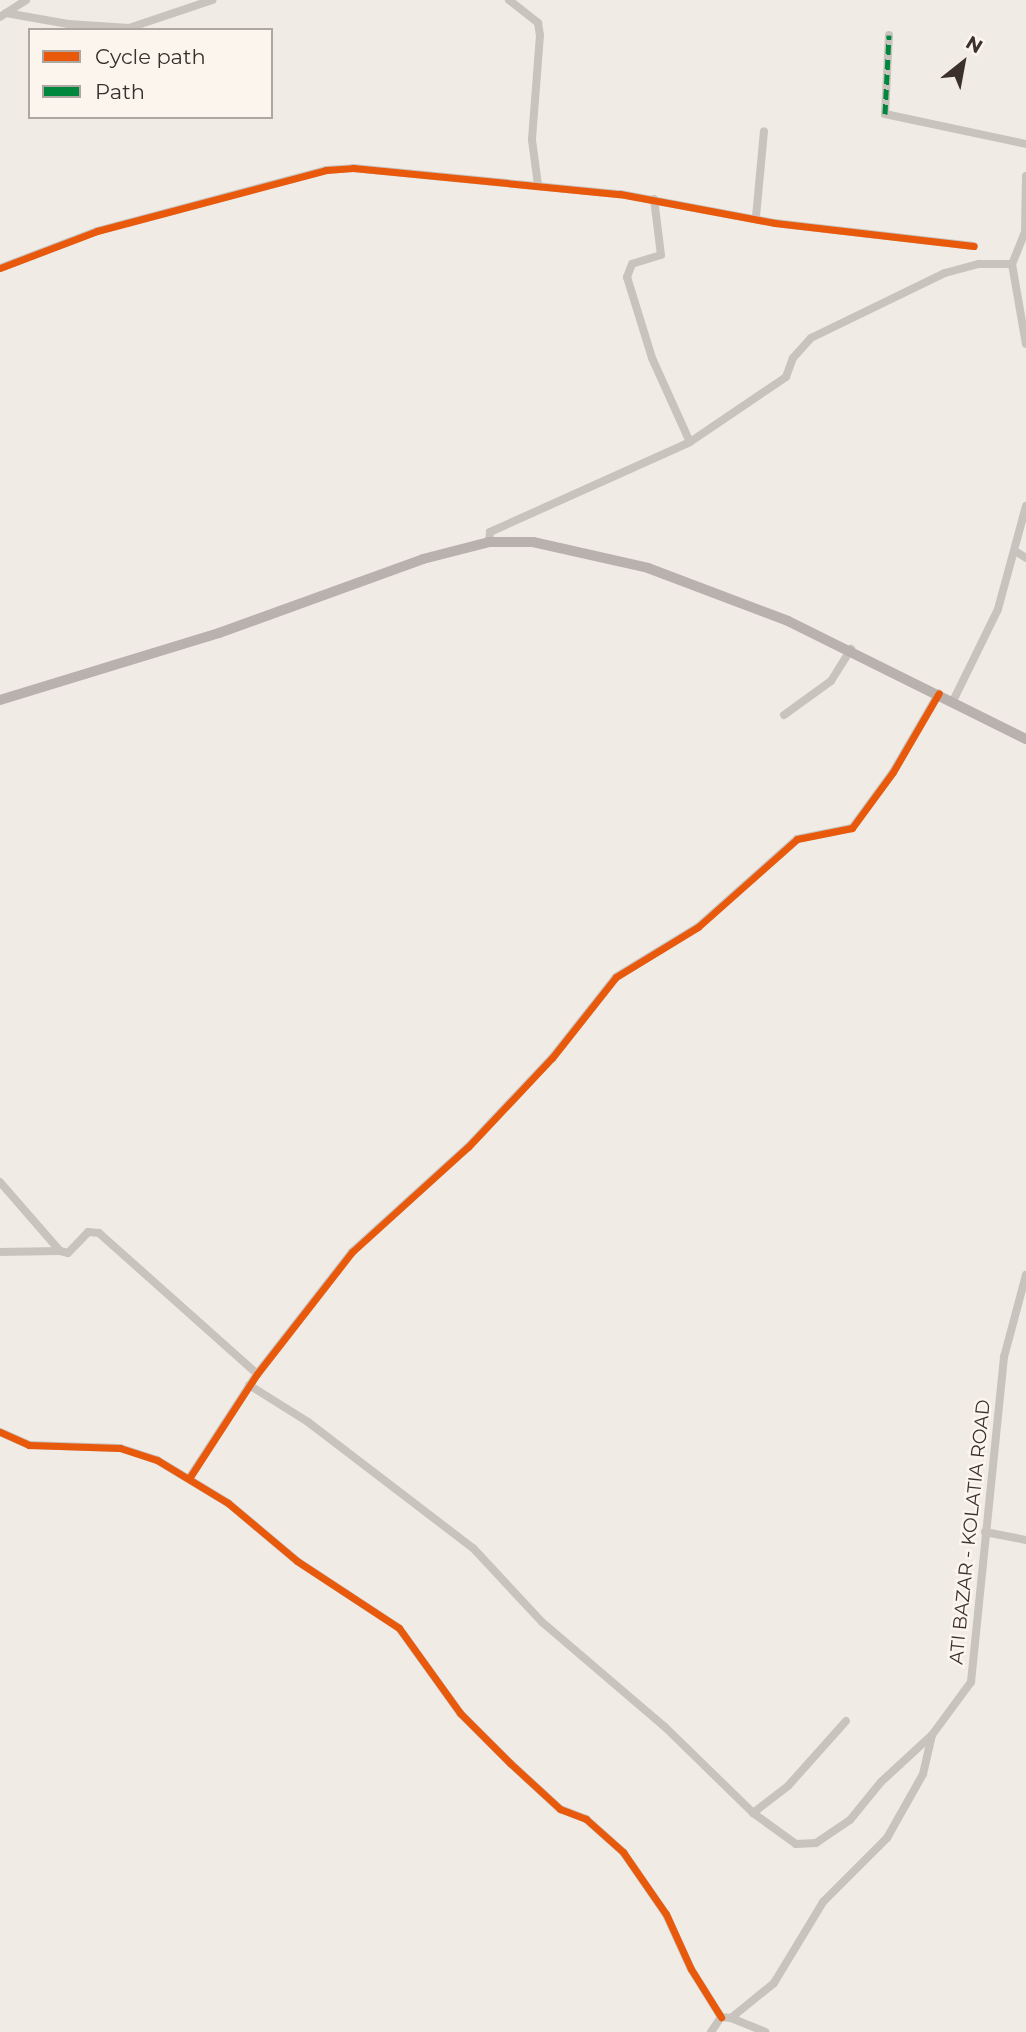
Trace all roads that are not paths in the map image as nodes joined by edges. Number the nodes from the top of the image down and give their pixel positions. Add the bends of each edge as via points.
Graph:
1 (26, 0) edge
2 (212, 0) edge
3 (509, 0) edge
4 (3, 15) edge
5 (889, 35) dead end
6 (764, 131) dead end
7 (1026, 144) edge
8 (1026, 176) edge
9 (538, 184) junction
10 (1026, 197) edge
11 (654, 199) junction
12 (756, 217) junction
13 (974, 246) dead end
14 (1012, 264) junction
15 (0, 268) edge
16 (1026, 344) edge
17 (691, 442) junction
18 (1026, 506) edge
19 (489, 542) junction
20 (1015, 551) junction
21 (1026, 558) edge
22 (851, 649) junction
23 (939, 693) junction
24 (0, 700) edge
25 (953, 701) junction
26 (784, 715) dead end
27 (1026, 739) edge
28 (0, 1182) edge
29 (60, 1251) junction
30 (0, 1252) edge
31 (1026, 1275) edge
32 (257, 1374) junction
33 (249, 1385) junction
34 (0, 1432) edge
35 (190, 1477) junction
36 (985, 1532) junction
37 (1026, 1540) edge
38 (846, 1721) dead end
39 (932, 1735) junction
40 (753, 1813) junction
41 (721, 2017) junction
42 (731, 2018) junction
43 (711, 2032) edge
44 (765, 2032) edge

1 - 4 street
2 - 4 street via 129,28
3 - 9 street via 538,23 540,35 532,140
5 - 7 street via 886,114
6 - 12 street
8 - 10 street
9 - 11 street
9 - 15 street via 326,170 97,231
10 - 14 street via 1025,232
11 - 12 street
11 - 17 street via 660,255 632,264 627,277 652,358
12 - 13 street via 870,237
14 - 16 street
14 - 17 street via 979,264 945,273 811,338 793,358 786,377
17 - 19 street via 490,532
18 - 20 street
19 - 22 main road via 551,542 648,568
19 - 24 main road via 396,568 219,633
20 - 21 street
20 - 25 street via 998,609
22 - 23 main road
22 - 26 street via 831,681
23 - 25 main road
23 - 32 street via 893,772 852,828 797,839 698,927 616,977 552,1058 468,1147 352,1252
25 - 27 main road
28 - 29 street
29 - 30 street
29 - 32 street via 68,1253 88,1232 99,1233
31 - 36 street, ATI BAZAR - KOLATIA ROAD via 1004,1357
32 - 33 street
33 - 35 street
33 - 40 street via 308,1422 473,1549 542,1622 665,1727
34 - 35 street via 29,1446 120,1448
35 - 41 street via 297,1561 399,1628 460,1713 510,1763 561,1809 586,1819 614,1841 666,1914 691,1969
36 - 37 street
36 - 39 street, ATI BAZAR - KOLATIA ROAD via 971,1682
38 - 40 street via 788,1786
39 - 40 street via 881,1782 850,1820 816,1843 796,1844
39 - 42 street, ATI BAZAR - KOLATIA ROAD via 923,1774 887,1838 823,1902 774,1983
41 - 42 street
41 - 43 street
42 - 44 street

